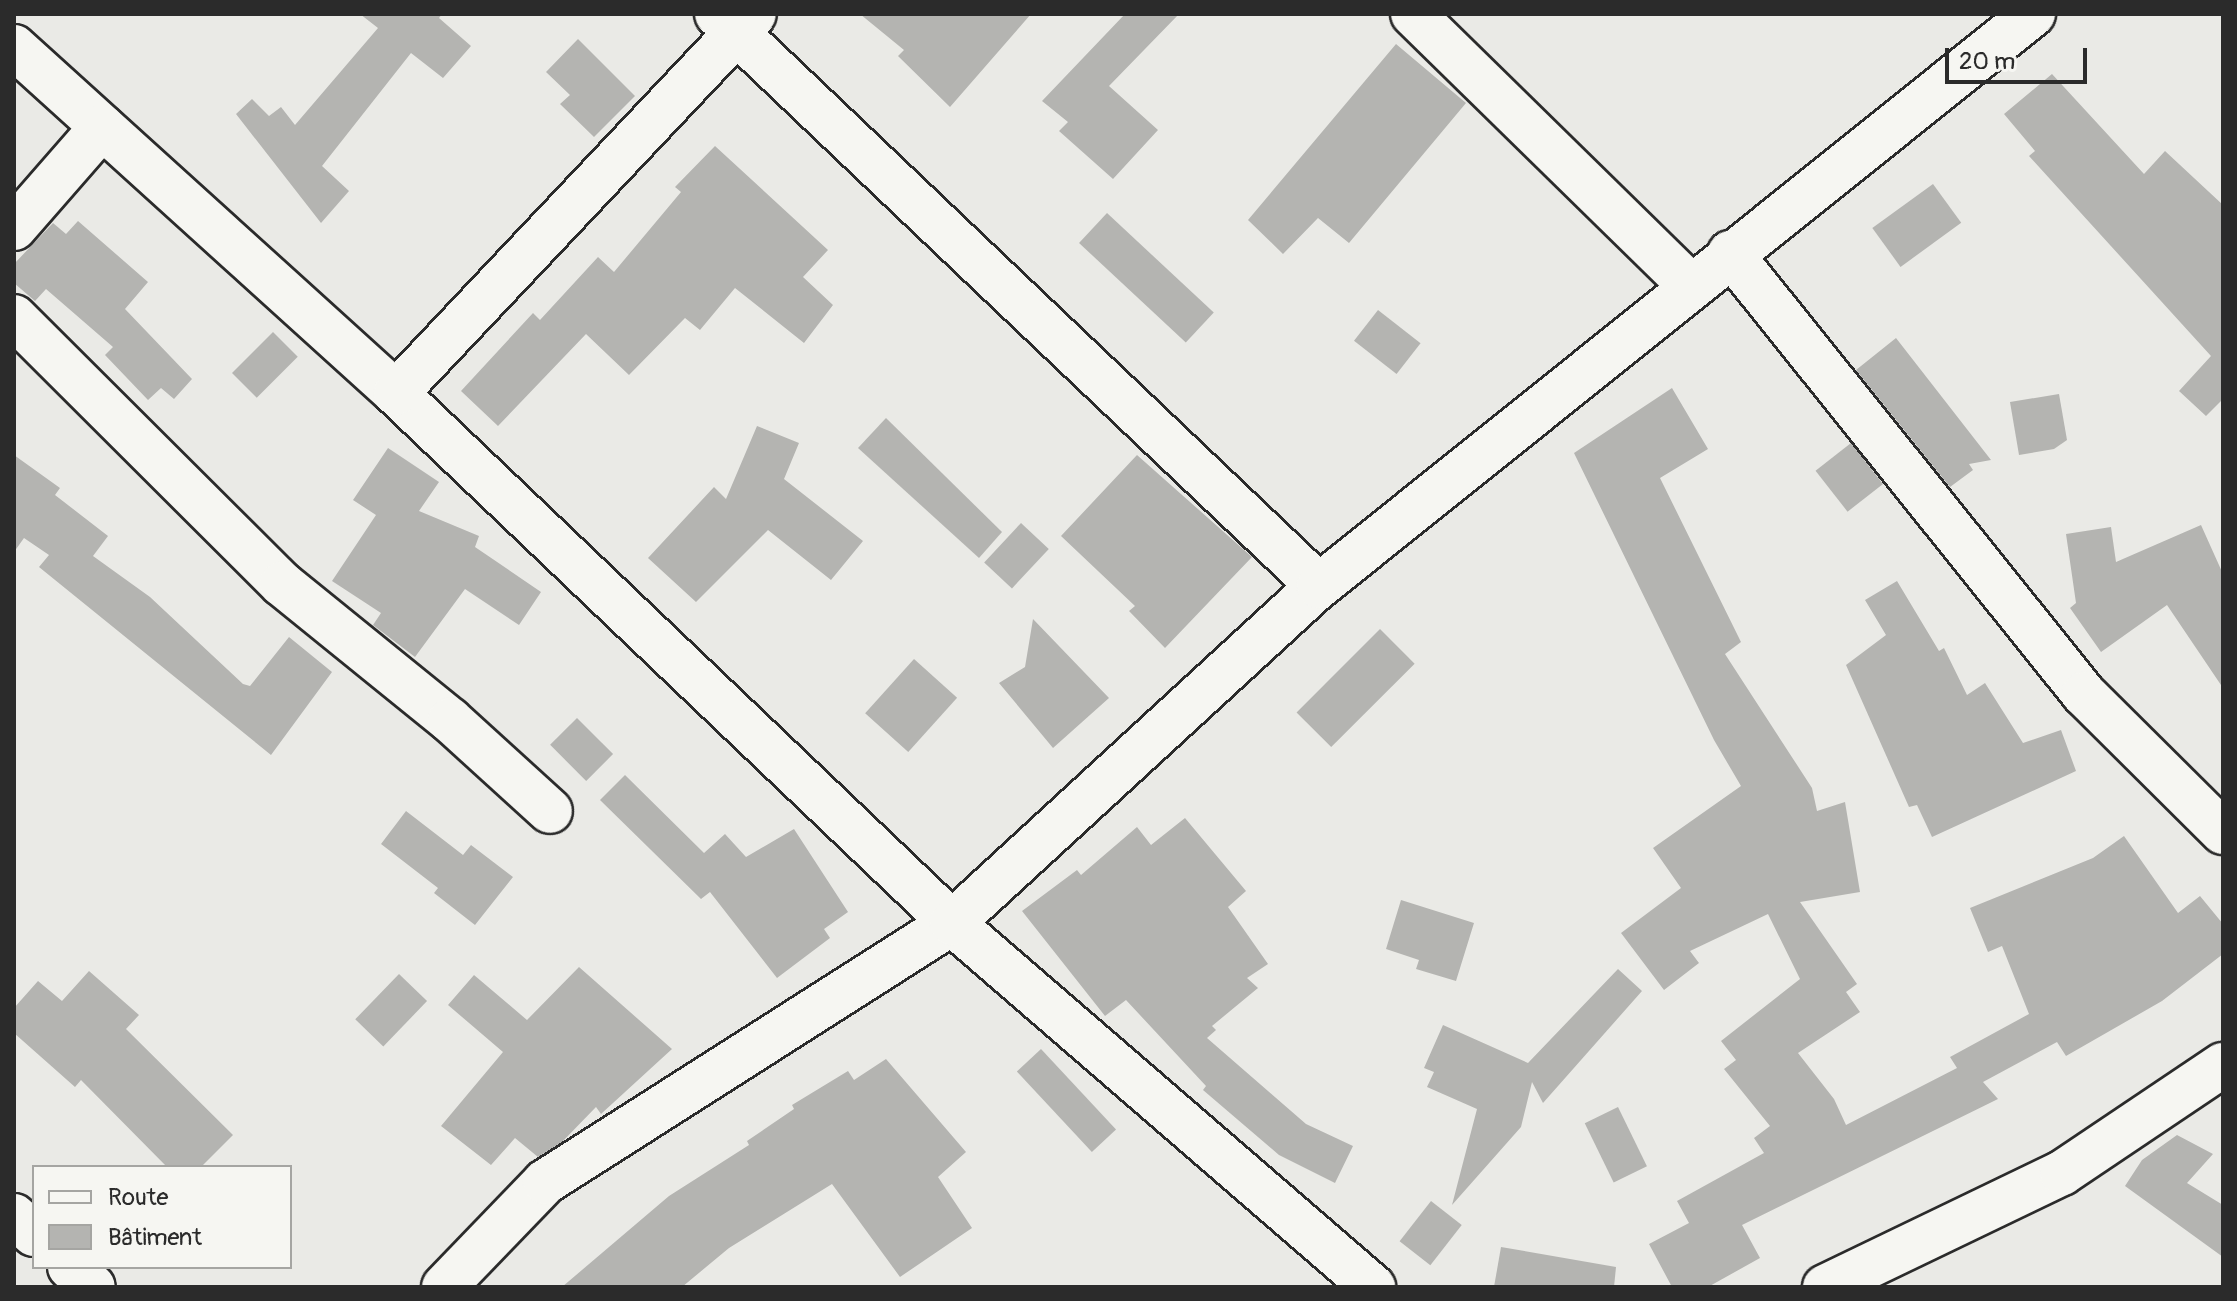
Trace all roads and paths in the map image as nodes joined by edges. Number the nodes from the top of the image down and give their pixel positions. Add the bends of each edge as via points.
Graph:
1 (1413, 14) edge
2 (2033, 14) edge
3 (736, 21) edge
4 (14, 47) edge
5 (102, 127) junction
6 (14, 228) edge
7 (1730, 253) junction
8 (1690, 285) junction
9 (14, 317) edge
10 (396, 393) junction
11 (1319, 586) junction
12 (550, 811) dead end
13 (2223, 832) edge
14 (952, 923) junction
15 (2223, 1065) edge
16 (14, 1216) edge
17 (32, 1232) edge
18 (72, 1269) edge
19 (93, 1287) edge
20 (444, 1287) edge
21 (1373, 1287) edge
22 (1825, 1287) edge

1 - 8 main road
2 - 7 main road
3 - 10 main road
3 - 11 main road
4 - 5 main road
5 - 6 main road
5 - 10 main road
7 - 8 main road
7 - 13 main road via 2084,694
8 - 11 main road
9 - 12 main road via 282,584 450,720
10 - 14 main road
11 - 14 main road
14 - 20 main road via 545,1182
14 - 21 main road
15 - 22 main road via 2062,1173
16 - 17 main road
18 - 19 main road

